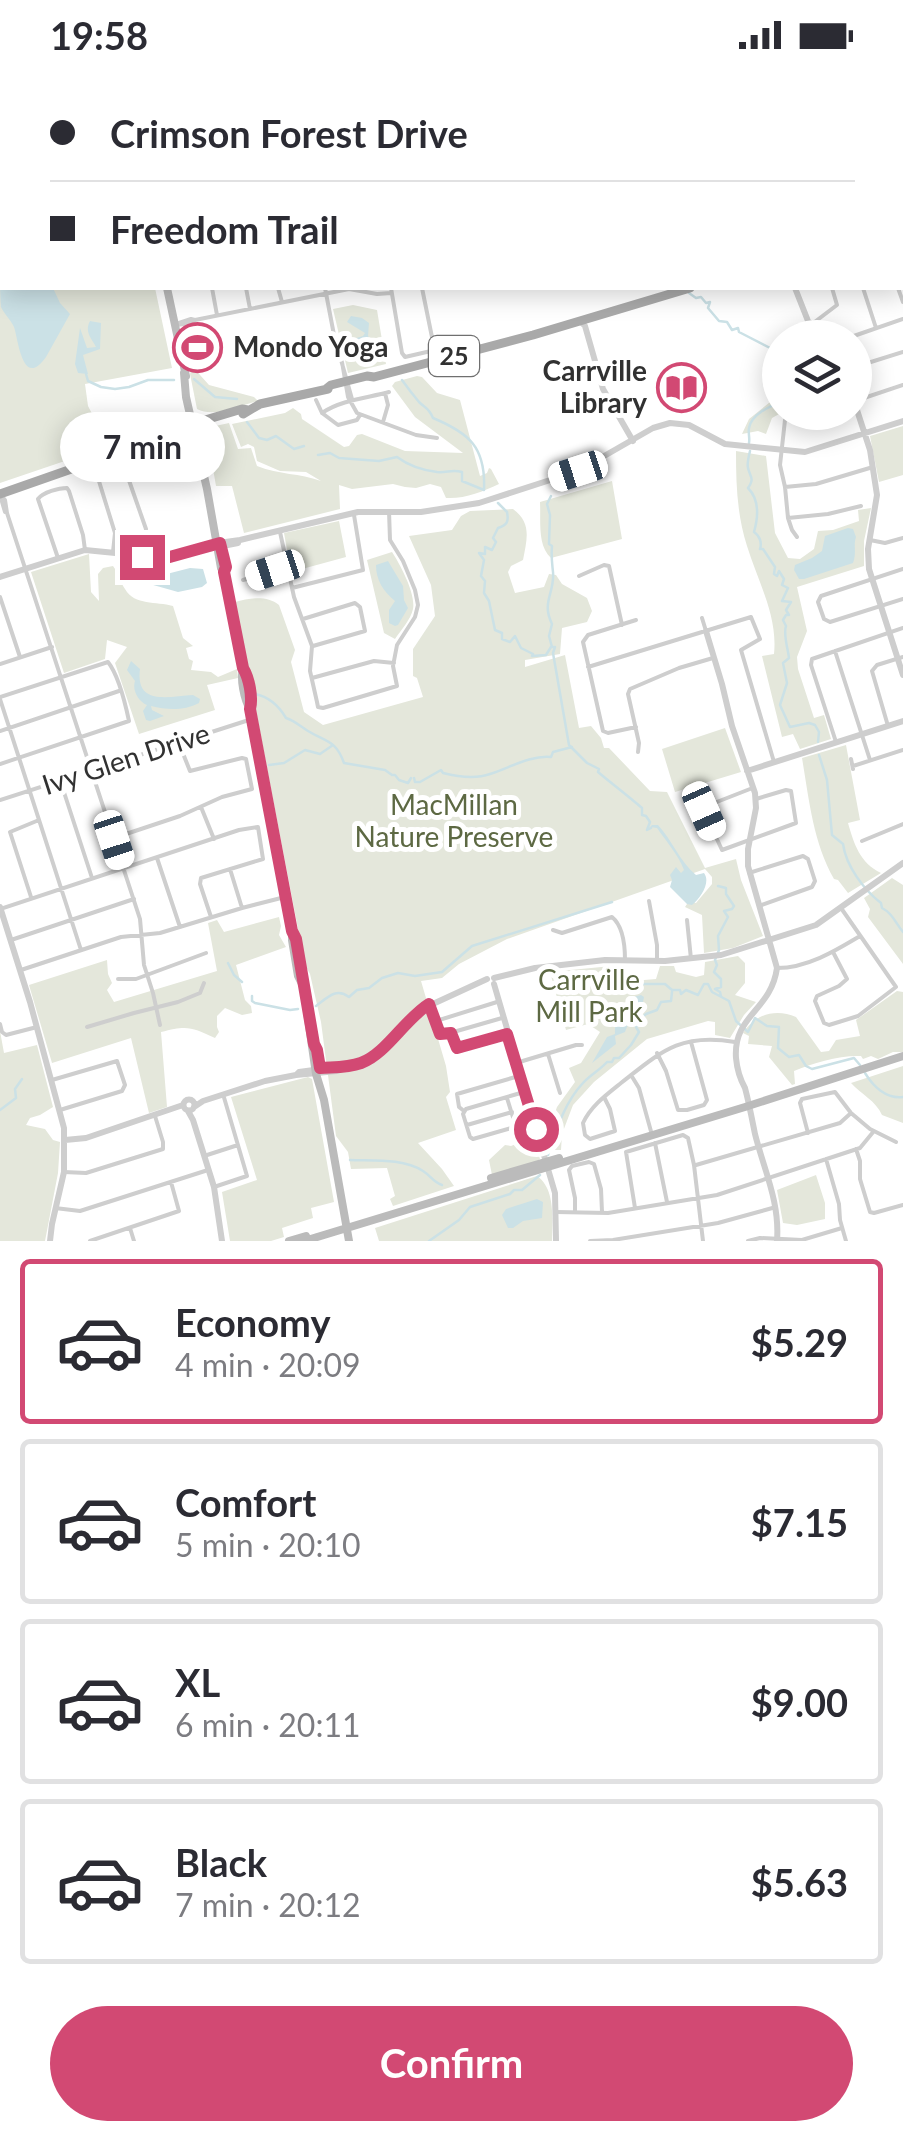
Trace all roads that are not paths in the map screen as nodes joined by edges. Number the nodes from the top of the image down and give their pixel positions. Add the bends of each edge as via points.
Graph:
1 (167, 290) edge
2 (212, 290) edge
3 (246, 290) edge
4 (279, 290) edge
5 (355, 290) edge
6 (391, 290) edge
7 (422, 290) edge
8 (684, 290) edge
9 (796, 290) edge
10 (832, 290) edge
11 (864, 290) edge
12 (326, 291) edge
13 (282, 303) junction
14 (250, 309) junction
15 (217, 316) junction
16 (903, 319) edge
17 (808, 320) edge
18 (818, 320) edge
19 (580, 322) junction
20 (174, 325) junction
21 (876, 328) junction
22 (872, 329) edge
23 (903, 352) edge
24 (872, 362) edge
25 (347, 384) junction
26 (903, 385) edge
27 (872, 396) edge
28 (316, 400) dead end
29 (351, 402) junction
30 (322, 413) junction
31 (360, 415) junction
32 (903, 421) edge
33 (382, 422) junction
34 (194, 425) junction
35 (785, 430) edge
36 (864, 430) edge
37 (865, 433) junction
38 (437, 438) dead end
39 (633, 441) junction
40 (781, 451) junction
41 (873, 467) junction
42 (786, 487) junction
43 (0, 494) edge
44 (862, 506) dead end
45 (388, 512) junction
46 (354, 513) junction
47 (788, 518) junction
48 (280, 531) junction
49 (797, 538) dead end
50 (903, 538) edge
51 (870, 540) junction
52 (219, 545) junction
53 (85, 550) junction
54 (113, 552) junction
55 (142, 557) junction
56 (58, 558) junction
57 (287, 567) junction
58 (26, 568) junction
59 (903, 570) edge
60 (579, 576) dead end
61 (0, 577) edge
62 (242, 580) dead end
63 (872, 580) junction
64 (292, 588) junction
65 (0, 597) edge
66 (903, 598) edge
67 (881, 606) junction
68 (702, 618) dead end
69 (303, 619) junction
70 (636, 620) dead end
71 (622, 625) junction
72 (903, 628) edge
73 (706, 631) junction
74 (890, 633) junction
75 (312, 646) junction
76 (52, 647) junction
77 (835, 650) junction
78 (20, 657) junction
79 (714, 658) junction
80 (900, 658) edge
81 (394, 662) junction
82 (0, 664) edge
83 (588, 668) junction
84 (903, 675) edge
85 (61, 677) junction
86 (312, 678) junction
87 (120, 691) junction
88 (0, 698) edge
89 (71, 707) junction
90 (251, 714) junction
91 (903, 721) edge
92 (888, 726) junction
93 (636, 727) junction
94 (10, 728) junction
95 (0, 731) edge
96 (862, 734) junction
97 (81, 738) junction
98 (178, 741) junction
99 (836, 742) junction
100 (903, 750) edge
101 (638, 752) dead end
102 (19, 757) junction
103 (851, 759) dead end
104 (870, 760) junction
105 (774, 762) junction
106 (0, 764) edge
107 (92, 770) junction
108 (747, 771) junction
109 (60, 780) junction
110 (750, 785) junction
111 (29, 791) junction
112 (756, 799) junction
113 (0, 800) edge
114 (201, 807) junction
115 (754, 812) junction
116 (39, 820) junction
117 (903, 824) edge
118 (114, 838) junction
119 (214, 839) junction
120 (749, 840) junction
121 (862, 841) dead end
122 (157, 858) junction
123 (903, 863) edge
124 (124, 868) junction
125 (230, 868) junction
126 (749, 873) junction
127 (92, 878) junction
128 (61, 889) junction
129 (286, 897) junction
130 (32, 898) junction
131 (134, 900) junction
132 (649, 900) dead end
133 (759, 906) junction
134 (0, 908) edge
135 (242, 908) junction
136 (841, 908) junction
137 (210, 917) junction
138 (72, 920) junction
139 (687, 920) dead end
140 (180, 927) junction
141 (553, 930) dead end
142 (142, 934) junction
143 (860, 936) junction
144 (12, 940) junction
145 (770, 941) junction
146 (82, 950) junction
147 (833, 952) junction
148 (206, 953) dead end
149 (625, 960) junction
150 (690, 960) junction
151 (657, 961) junction
152 (777, 968) junction
153 (20, 970) junction
154 (147, 976) junction
155 (118, 979) dead end
156 (491, 982) junction
157 (204, 984) dead end
158 (496, 998) junction
159 (429, 1004) junction
160 (156, 1008) junction
161 (502, 1018) junction
162 (436, 1022) junction
163 (0, 1024) edge
164 (160, 1025) dead end
165 (37, 1027) junction
166 (87, 1027) dead end
167 (451, 1033) junction
168 (507, 1034) junction
169 (737, 1038) junction
170 (691, 1042) junction
171 (582, 1046) dead end
172 (657, 1053) junction
173 (548, 1054) junction
174 (903, 1056) edge
175 (516, 1063) junction
176 (318, 1071) junction
177 (631, 1075) junction
178 (519, 1076) junction
179 (52, 1080) junction
180 (524, 1092) junction
181 (560, 1093) dead end
182 (223, 1094) junction
183 (604, 1096) junction
184 (507, 1097) junction
185 (747, 1104) junction
186 (190, 1107) junction
187 (60, 1110) junction
188 (464, 1111) junction
189 (512, 1112) junction
190 (851, 1113) junction
191 (154, 1116) junction
192 (533, 1122) junction
193 (467, 1125) junction
194 (516, 1126) junction
195 (874, 1131) junction
196 (808, 1133) junction
197 (652, 1136) junction
198 (65, 1140) junction
199 (896, 1142) dead end
200 (238, 1146) junction
201 (759, 1148) junction
202 (856, 1149) junction
203 (204, 1156) junction
204 (826, 1158) junction
205 (546, 1164) junction
206 (694, 1165) junction
207 (208, 1170) junction
208 (64, 1172) junction
209 (769, 1179) junction
210 (171, 1182) junction
211 (214, 1187) junction
212 (699, 1198) junction
213 (667, 1202) junction
214 (903, 1205) edge
215 (776, 1207) junction
216 (55, 1208) junction
217 (636, 1208) junction
218 (556, 1212) junction
219 (575, 1212) junction
220 (602, 1212) junction
221 (702, 1224) junction
222 (348, 1225) junction
223 (130, 1228) junction
224 (842, 1228) junction
225 (100, 1240) edge
226 (223, 1240) edge
227 (777, 1240) edge
228 (50, 1241) edge
229 (90, 1241) edge
230 (134, 1241) edge
231 (289, 1241) edge
232 (304, 1241) edge
233 (351, 1241) edge
234 (556, 1241) edge
235 (590, 1241) edge
236 (704, 1241) edge
237 (748, 1241) edge
238 (846, 1241) edge

1 - 20 main road
2 - 15 street
3 - 14 street
4 - 13 street
5 - 6 street
6 - 7 street via 407,356 434,347
8 - 19 main road, 25
9 - 17 street
10 - 18 street via 836,306
11 - 21 street
12 - 13 street
12 - 25 street
13 - 14 street
14 - 15 street
15 - 20 street
16 - 21 street
19 - 25 main road, 25
19 - 39 street via 603,390
20 - 34 main road
21 - 22 street
23 - 24 street
25 - 29 street
25 - 34 main road
26 - 27 street
28 - 30 street
29 - 30 street
29 - 31 street
29 - 33 street via 387,392
30 - 31 street via 340,425
31 - 33 street
32 - 37 street
33 - 38 street
34 - 43 main road
34 - 52 main road
35 - 40 street
36 - 37 street
37 - 40 street via 814,450
37 - 41 street
39 - 40 street via 680,423 725,444
39 - 45 street via 578,471 479,503
40 - 42 street
41 - 42 street
41 - 51 street via 877,495
42 - 47 street
43 - 58 street
44 - 47 street
45 - 46 street
45 - 81 street via 390,540 418,605
46 - 48 street
46 - 64 street via 362,571
47 - 49 street
48 - 52 street
48 - 57 street
50 - 51 street
51 - 63 street
52 - 55 street
52 - 90 main road
53 - 54 street
53 - 56 street
53 - 56 street via 64,488 38,499
54 - 55 street
54 - 55 street via 115,532 98,480 123,468 146,529
56 - 58 street
57 - 62 street
57 - 64 street
58 - 61 street
58 - 76 street
59 - 63 street
60 - 71 street via 610,566
63 - 67 street
63 - 67 street via 818,602 830,622
64 - 69 street
65 - 78 street
66 - 67 street
67 - 74 street
68 - 73 street
69 - 75 street
69 - 75 street via 360,607 365,631
70 - 71 street
71 - 83 street via 584,637
72 - 74 street
73 - 79 street
73 - 83 street
73 - 105 street via 753,619 760,639 741,650
74 - 77 street
74 - 80 street
75 - 86 street
76 - 78 street
76 - 85 street
77 - 96 street
77 - 99 street via 814,657 811,665
78 - 82 street
79 - 93 street via 632,686
79 - 108 street
80 - 84 street
80 - 92 street via 872,671
81 - 86 street
81 - 86 street via 396,687 323,708
83 - 93 street via 603,731
85 - 87 street via 108,662
85 - 88 street
85 - 89 street
87 - 89 street
87 - 97 street via 129,721
88 - 94 street
89 - 94 street
89 - 97 street
90 - 98 street, Ivy Glen Drive
90 - 129 main road
91 - 92 street
92 - 96 street
93 - 101 street
94 - 95 street
94 - 102 street
96 - 99 street
96 - 104 street
97 - 102 street
97 - 107 street
98 - 107 street, Ivy Glen Drive
98 - 114 street via 190,771 248,762 250,790
99 - 105 street
100 - 104 street
102 - 106 street
102 - 111 street
103 - 104 street via 853,768
105 - 108 street
107 - 109 street, Ivy Glen Drive
107 - 118 street
108 - 110 street
109 - 111 street, Ivy Glen Drive
109 - 127 street
110 - 112 street
110 - 115 street
110 - 120 street via 703,810 722,850
111 - 113 street, Ivy Glen Drive
111 - 116 street
112 - 115 street
112 - 120 street via 791,790 796,822
114 - 118 street
114 - 119 street
115 - 120 street
116 - 128 street
116 - 130 street via 10,832
117 - 121 street
118 - 124 street
119 - 122 street
119 - 125 street via 260,829 263,859
120 - 126 street
122 - 124 street
122 - 140 street
123 - 136 street
124 - 127 street
124 - 131 street
125 - 135 street
125 - 137 street via 200,880
126 - 133 street
126 - 133 street via 803,856 815,881
127 - 128 street
128 - 130 street
128 - 138 street
129 - 135 street
129 - 176 main road
130 - 134 street
131 - 138 street
131 - 142 street
132 - 151 street
133 - 145 street
134 - 144 street
135 - 137 street
136 - 143 street
136 - 145 street
137 - 140 street
138 - 144 street
138 - 146 street
139 - 150 street
140 - 142 street
141 - 149 street via 612,917
142 - 146 street
142 - 154 street
143 - 147 street
143 - 147 street via 896,987 858,1016 829,1025 816,996 848,979
144 - 153 street
145 - 150 street
145 - 152 street
146 - 153 street
147 - 152 street
148 - 154 street
149 - 151 street
149 - 156 street via 536,968
150 - 151 street
152 - 169 street via 773,988
153 - 165 street
154 - 155 street
154 - 160 street
156 - 158 street
156 - 159 street
157 - 160 street via 196,996
158 - 161 street
158 - 162 street
159 - 162 street
159 - 176 street via 372,1057
160 - 164 street
160 - 166 street
161 - 167 street
161 - 168 street
162 - 167 street via 440,1034
163 - 165 street via 6,1035
165 - 179 street
167 - 168 street via 458,1048
168 - 175 street
169 - 170 street
169 - 185 street via 736,1066
170 - 172 street
170 - 172 street via 704,1105 678,1110
171 - 173 street
172 - 177 street
173 - 175 street
173 - 181 street
174 - 185 main road
175 - 178 street
176 - 182 street
176 - 222 main road
177 - 183 street
177 - 197 street
178 - 180 street
178 - 188 street via 458,1094
179 - 187 street
179 - 187 street via 118,1062 125,1085
180 - 184 street
180 - 192 street
182 - 186 street
182 - 200 street
183 - 183 street via 583,1124 590,1139 615,1130
184 - 188 street
184 - 189 street
185 - 197 main road
185 - 201 street
186 - 191 street
186 - 203 street
187 - 198 street
188 - 193 street
189 - 193 street
189 - 194 street
190 - 195 street
190 - 196 street
190 - 196 street via 835,1092 802,1100
191 - 198 street
191 - 208 street via 163,1149 86,1174
192 - 194 street
192 - 205 street
193 - 194 street via 474,1139
195 - 199 street
195 - 202 street
196 - 201 street
197 - 205 main road
197 - 206 street via 688,1138
197 - 213 street
197 - 217 street via 626,1152
198 - 208 street
200 - 203 street
200 - 211 street via 247,1176
201 - 206 street
201 - 209 street
202 - 204 street
202 - 214 street via 870,1212
203 - 207 street
204 - 209 street
204 - 224 street
205 - 218 street
205 - 222 main road
206 - 212 street
207 - 210 street
207 - 211 street
208 - 216 street
209 - 212 street
209 - 215 street
210 - 216 street via 80,1210
210 - 223 street via 179,1211
211 - 226 street
212 - 213 street
212 - 221 street
213 - 217 street
215 - 221 street
215 - 227 street
216 - 228 street
217 - 220 street
218 - 219 street
218 - 234 street
219 - 220 street
219 - 220 street via 569,1169 590,1162 600,1182
221 - 235 street
221 - 236 street
222 - 231 main road
222 - 232 main road
222 - 233 main road
223 - 225 street
223 - 230 street
224 - 227 street
224 - 238 street
225 - 229 street
227 - 237 street

